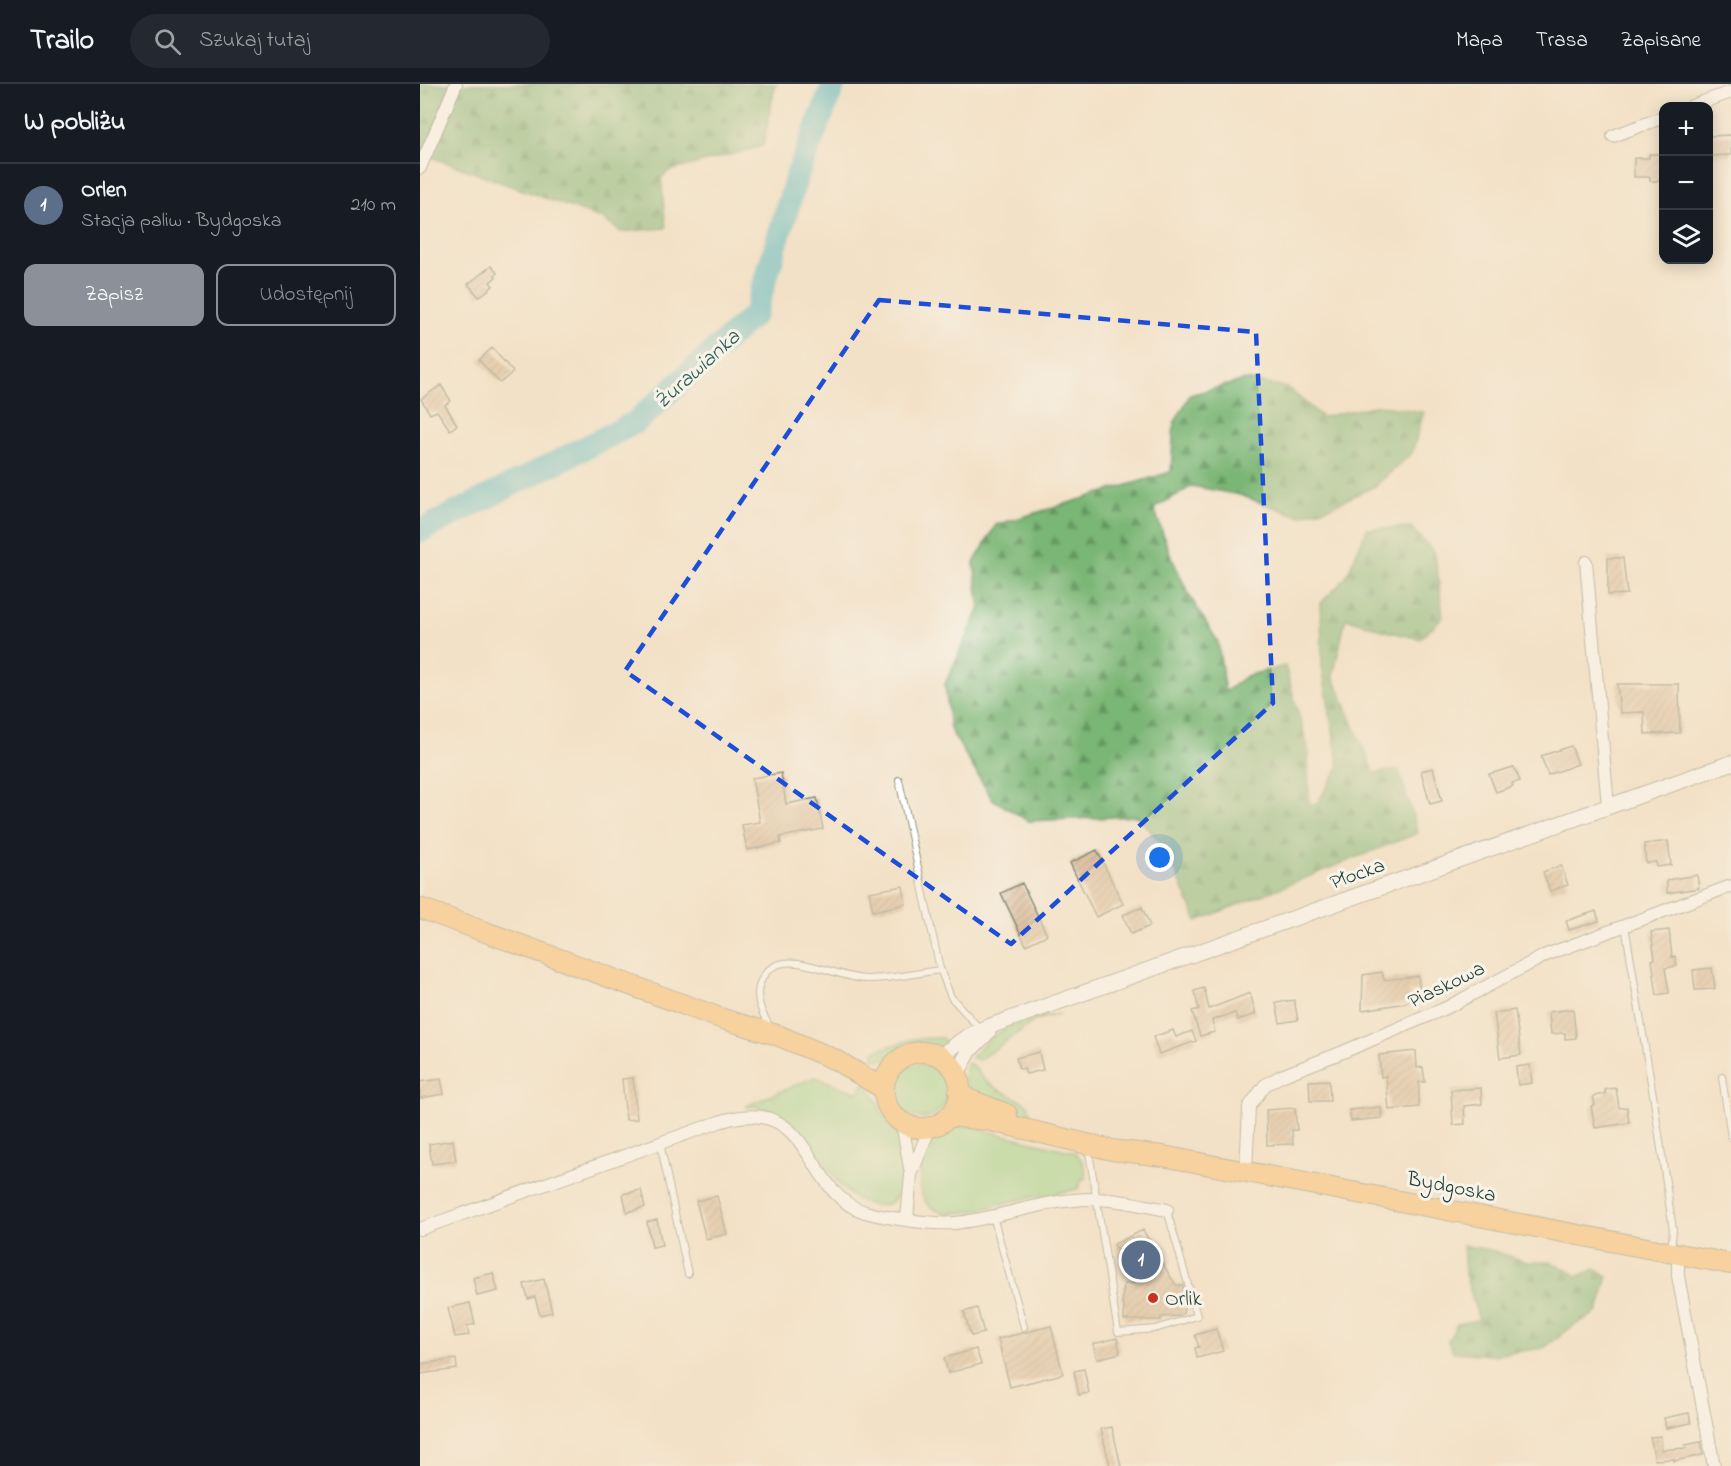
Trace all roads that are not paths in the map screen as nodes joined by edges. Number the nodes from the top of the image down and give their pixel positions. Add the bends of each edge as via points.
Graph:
1 (456, 84) edge
2 (1731, 92) edge
3 (1703, 102) edge
4 (1659, 119) edge
5 (1613, 136) dead end
6 (420, 168) edge
7 (1586, 562) dead end
8 (1731, 763) edge
9 (899, 780) dead end
10 (1608, 806) junction
11 (1731, 886) edge
12 (420, 908) edge
13 (1625, 924) junction
14 (940, 970) junction
15 (998, 1025) junction
16 (981, 1030) junction
17 (777, 1035) junction
18 (939, 1057) junction
19 (836, 1060) junction
20 (891, 1068) junction
21 (1722, 1077) dead end
22 (958, 1083) junction
23 (884, 1089) junction
24 (950, 1116) junction
25 (902, 1123) junction
26 (930, 1127) junction
27 (1731, 1137) edge
28 (660, 1143) junction
29 (1088, 1145) junction
30 (1163, 1156) junction
31 (1246, 1172) junction
32 (911, 1175) junction
33 (1096, 1199) junction
34 (1167, 1210) joint
35 (993, 1216) junction
36 (907, 1219) junction
37 (420, 1229) edge
38 (1675, 1253) junction
39 (1731, 1264) edge
40 (688, 1274) dead end
41 (1024, 1327) dead end
42 (1714, 1466) edge

1 - 6 street
2 - 3 street
4 - 5 street
7 - 10 street
8 - 10 street, Płocka
9 - 14 lane
10 - 15 street, Płocka
11 - 13 street, Piaskowa
12 - 17 main road
13 - 31 street, Piaskowa via 1546,955 1446,1008 1265,1085 1249,1107
13 - 38 lane
14 - 16 lane via 951,997
14 - 17 lane via 866,979 800,963 774,965 760,982 757,996 768,1025
15 - 16 street, Płocka
15 - 22 street, Płocka via 970,1050
16 - 18 street, Płocka
17 - 19 main road
18 - 20 main road via 913,1054
18 - 22 main road via 951,1066
19 - 20 main road
19 - 23 main road
20 - 23 main road
21 - 27 lane
22 - 24 main road via 956,1107
22 - 30 main road via 968,1099 1003,1113
23 - 25 main road via 890,1110
24 - 26 main road
24 - 29 main road via 987,1120
25 - 26 main road
25 - 32 street
26 - 32 street
28 - 36 street via 731,1118 767,1118 798,1140 849,1204 871,1214
28 - 37 street
28 - 40 lane
29 - 30 main road
29 - 33 lane
30 - 31 main road, Bydgoska
31 - 38 main road, Bydgoska
32 - 36 street
33 - 34 street
33 - 34 lane via 1118,1332 1155,1329 1197,1316
33 - 35 street
35 - 36 street via 947,1223
35 - 41 lane
38 - 39 main road, Bydgoska
38 - 42 street

